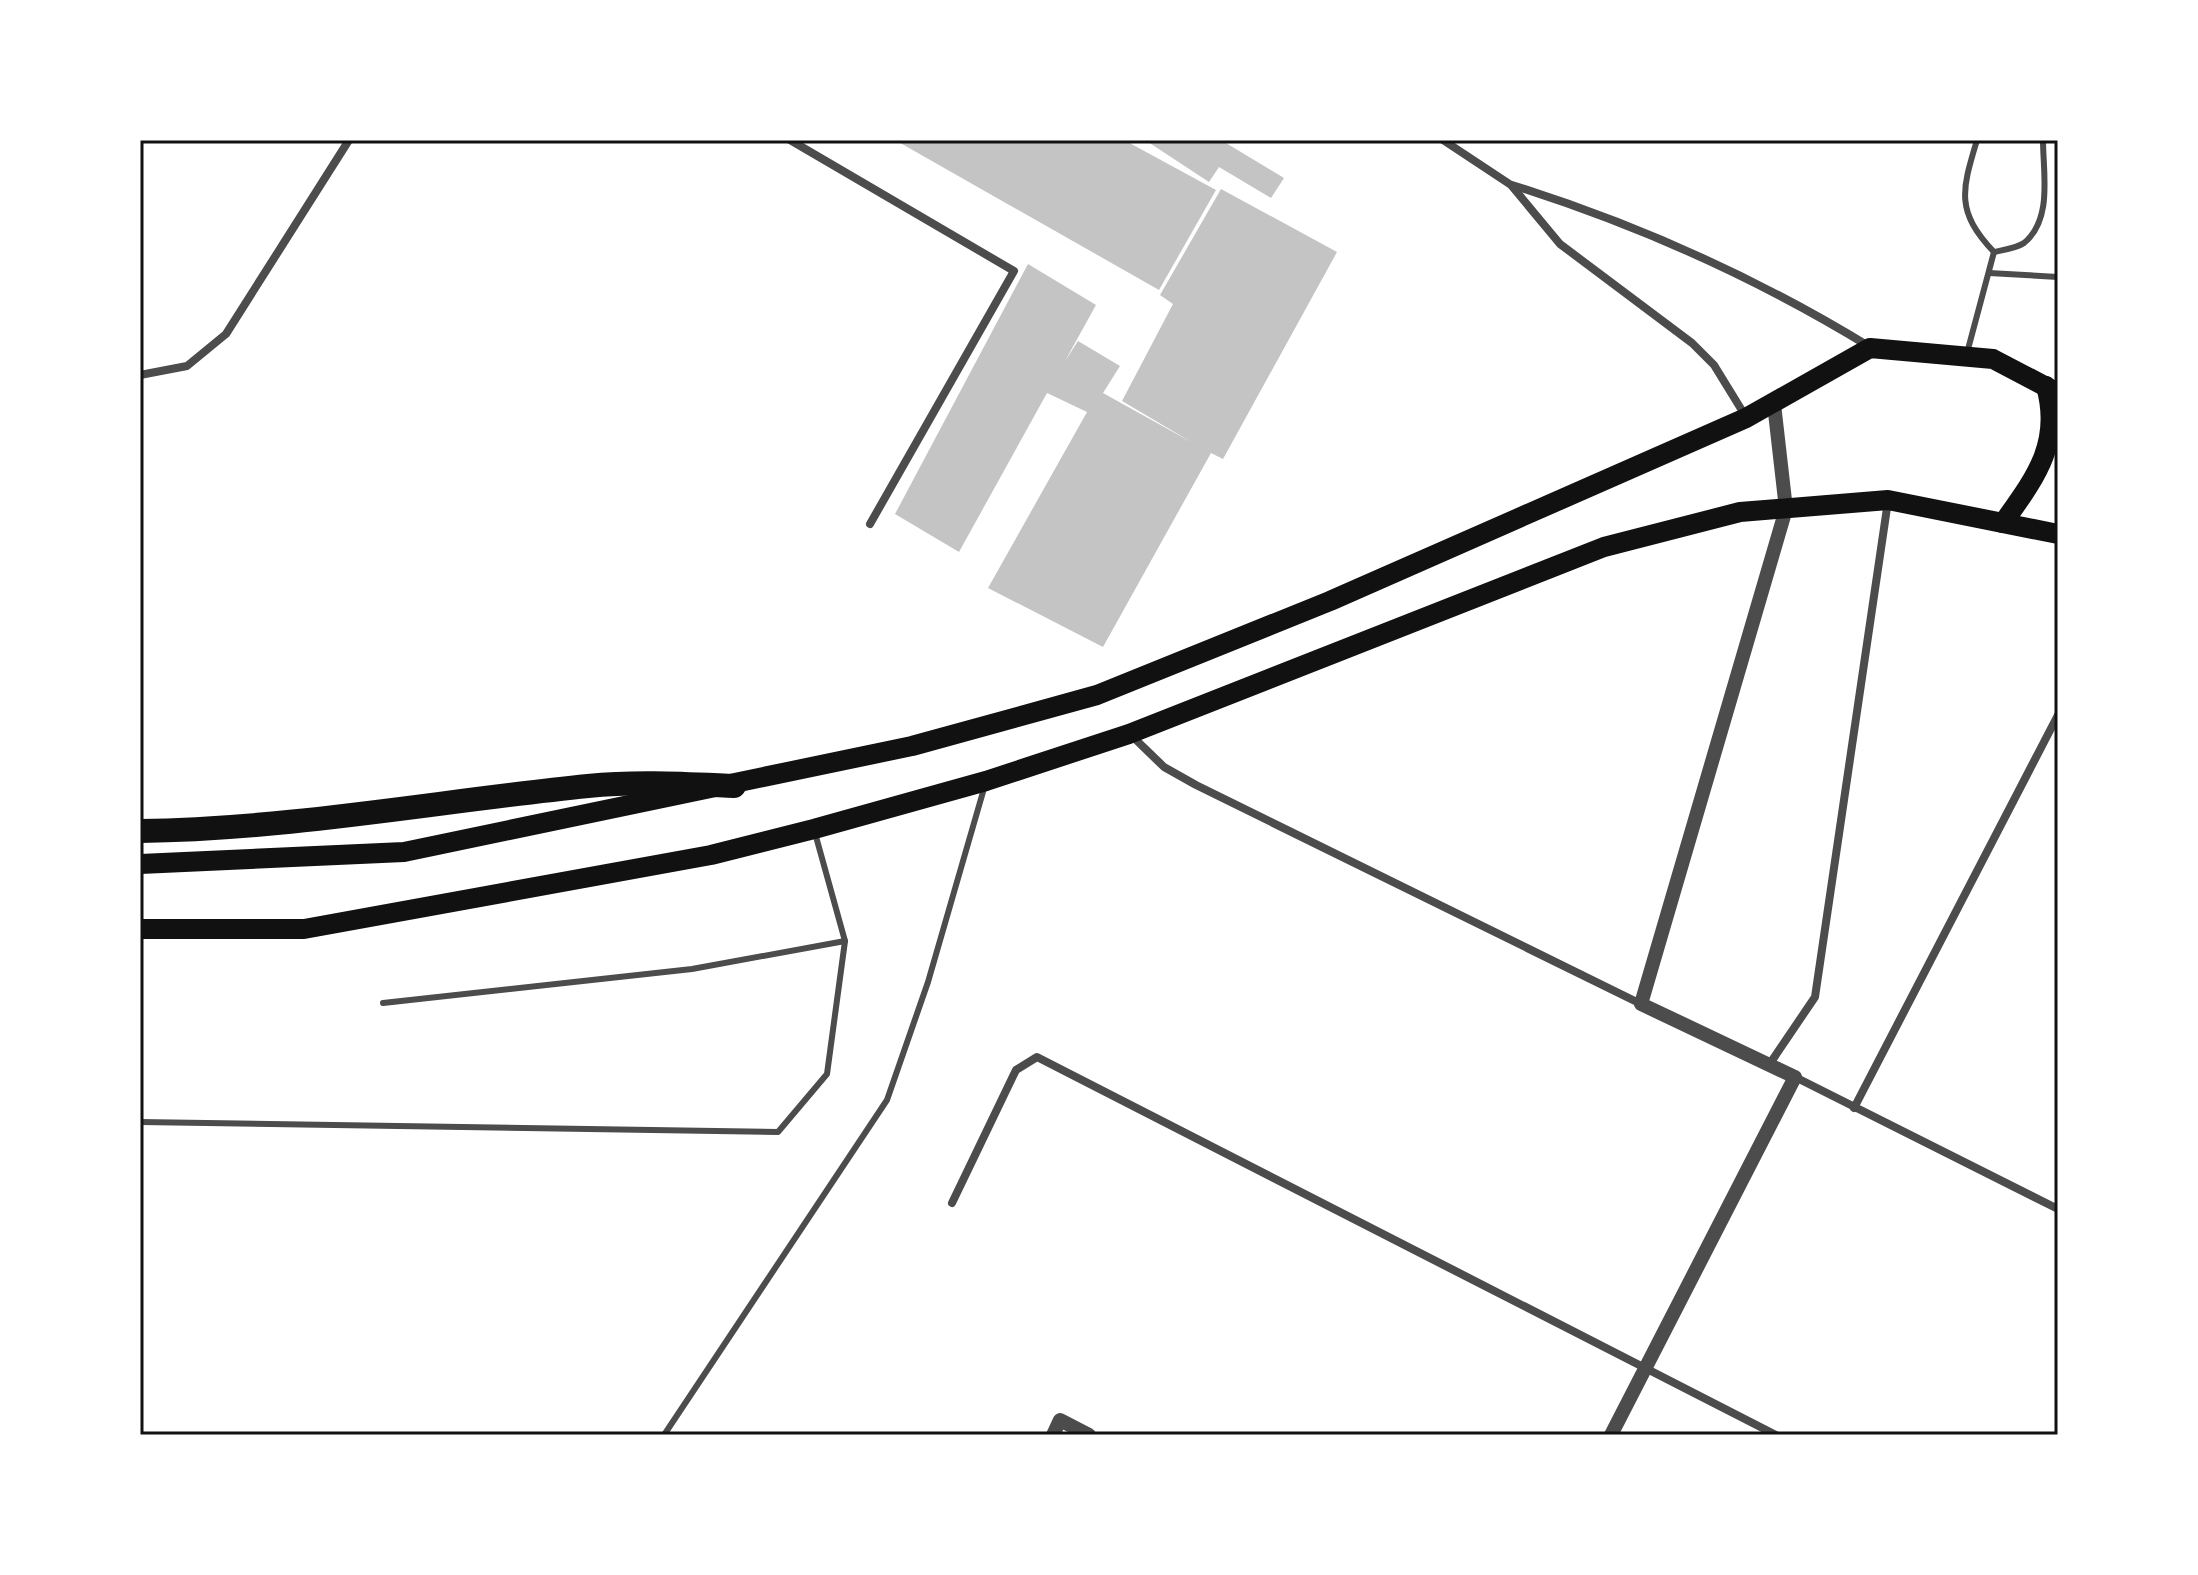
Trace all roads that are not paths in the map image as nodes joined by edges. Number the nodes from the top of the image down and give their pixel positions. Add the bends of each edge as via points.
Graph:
1 (349, 140) edge
2 (790, 140) edge
3 (1443, 140) edge
4 (1977, 140) edge
5 (2043, 140) edge
6 (1511, 185) junction
7 (1994, 252) junction
8 (1989, 273) junction
9 (2058, 277) edge
10 (1870, 348) junction
11 (1966, 356) junction
12 (140, 375) edge
13 (2052, 390) edge
14 (1774, 404) junction
15 (1746, 418) junction
16 (1888, 500) junction
17 (1786, 509) junction
18 (2003, 523) junction
19 (870, 524) dead end
20 (2058, 534) edge
21 (2058, 715) edge
22 (1129, 734) junction
23 (986, 781) junction
24 (734, 786) junction
25 (814, 829) junction
26 (140, 831) edge
27 (140, 864) edge
28 (140, 929) edge
29 (845, 941) junction
30 (383, 1003) dead end
31 (1641, 1004) junction
32 (1769, 1065) junction
33 (1795, 1077) junction
34 (1854, 1108) junction
35 (140, 1122) edge
36 (952, 1203) dead end
37 (2058, 1209) edge
38 (1645, 1369) junction
39 (664, 1435) edge
40 (1053, 1435) edge
41 (1089, 1435) edge
42 (1611, 1435) edge
43 (1776, 1435) edge

1 - 12 street via 226,334 187,366
2 - 19 street via 1014,271
3 - 6 street
4 - 7 lane via 1963,186 1966,214
5 - 7 lane via 2044,208 2039,223 2023,244
6 - 10 street via 1576,205 1797,302
6 - 15 street via 1560,244 1692,343 1714,365
7 - 8 lane
8 - 9 lane
8 - 11 lane
10 - 11 main road
10 - 14 main road
11 - 13 main road via 1993,359
13 - 18 main road via 2054,413 2042,468
14 - 15 main road
14 - 17 street
15 - 24 main road via 1330,601 1097,695 912,746
16 - 17 main road
16 - 18 main road
16 - 32 street via 1815,997
17 - 22 main road via 1740,512 1604,547
17 - 31 street
18 - 20 main road
21 - 34 street
22 - 23 main road
22 - 31 street via 1164,767 1196,785
23 - 25 main road
23 - 39 lane via 928,982 887,1100
24 - 26 highway via 590,786 384,812
24 - 27 main road via 404,852
25 - 28 main road via 711,855 304,929
25 - 29 lane
29 - 30 lane via 692,969
29 - 35 lane via 827,1074 778,1132
31 - 32 street
32 - 33 street
33 - 34 street
33 - 38 street
34 - 37 street
36 - 38 street via 1016,1070 1037,1057
38 - 42 street
38 - 43 street
40 - 41 street via 1060,1420

